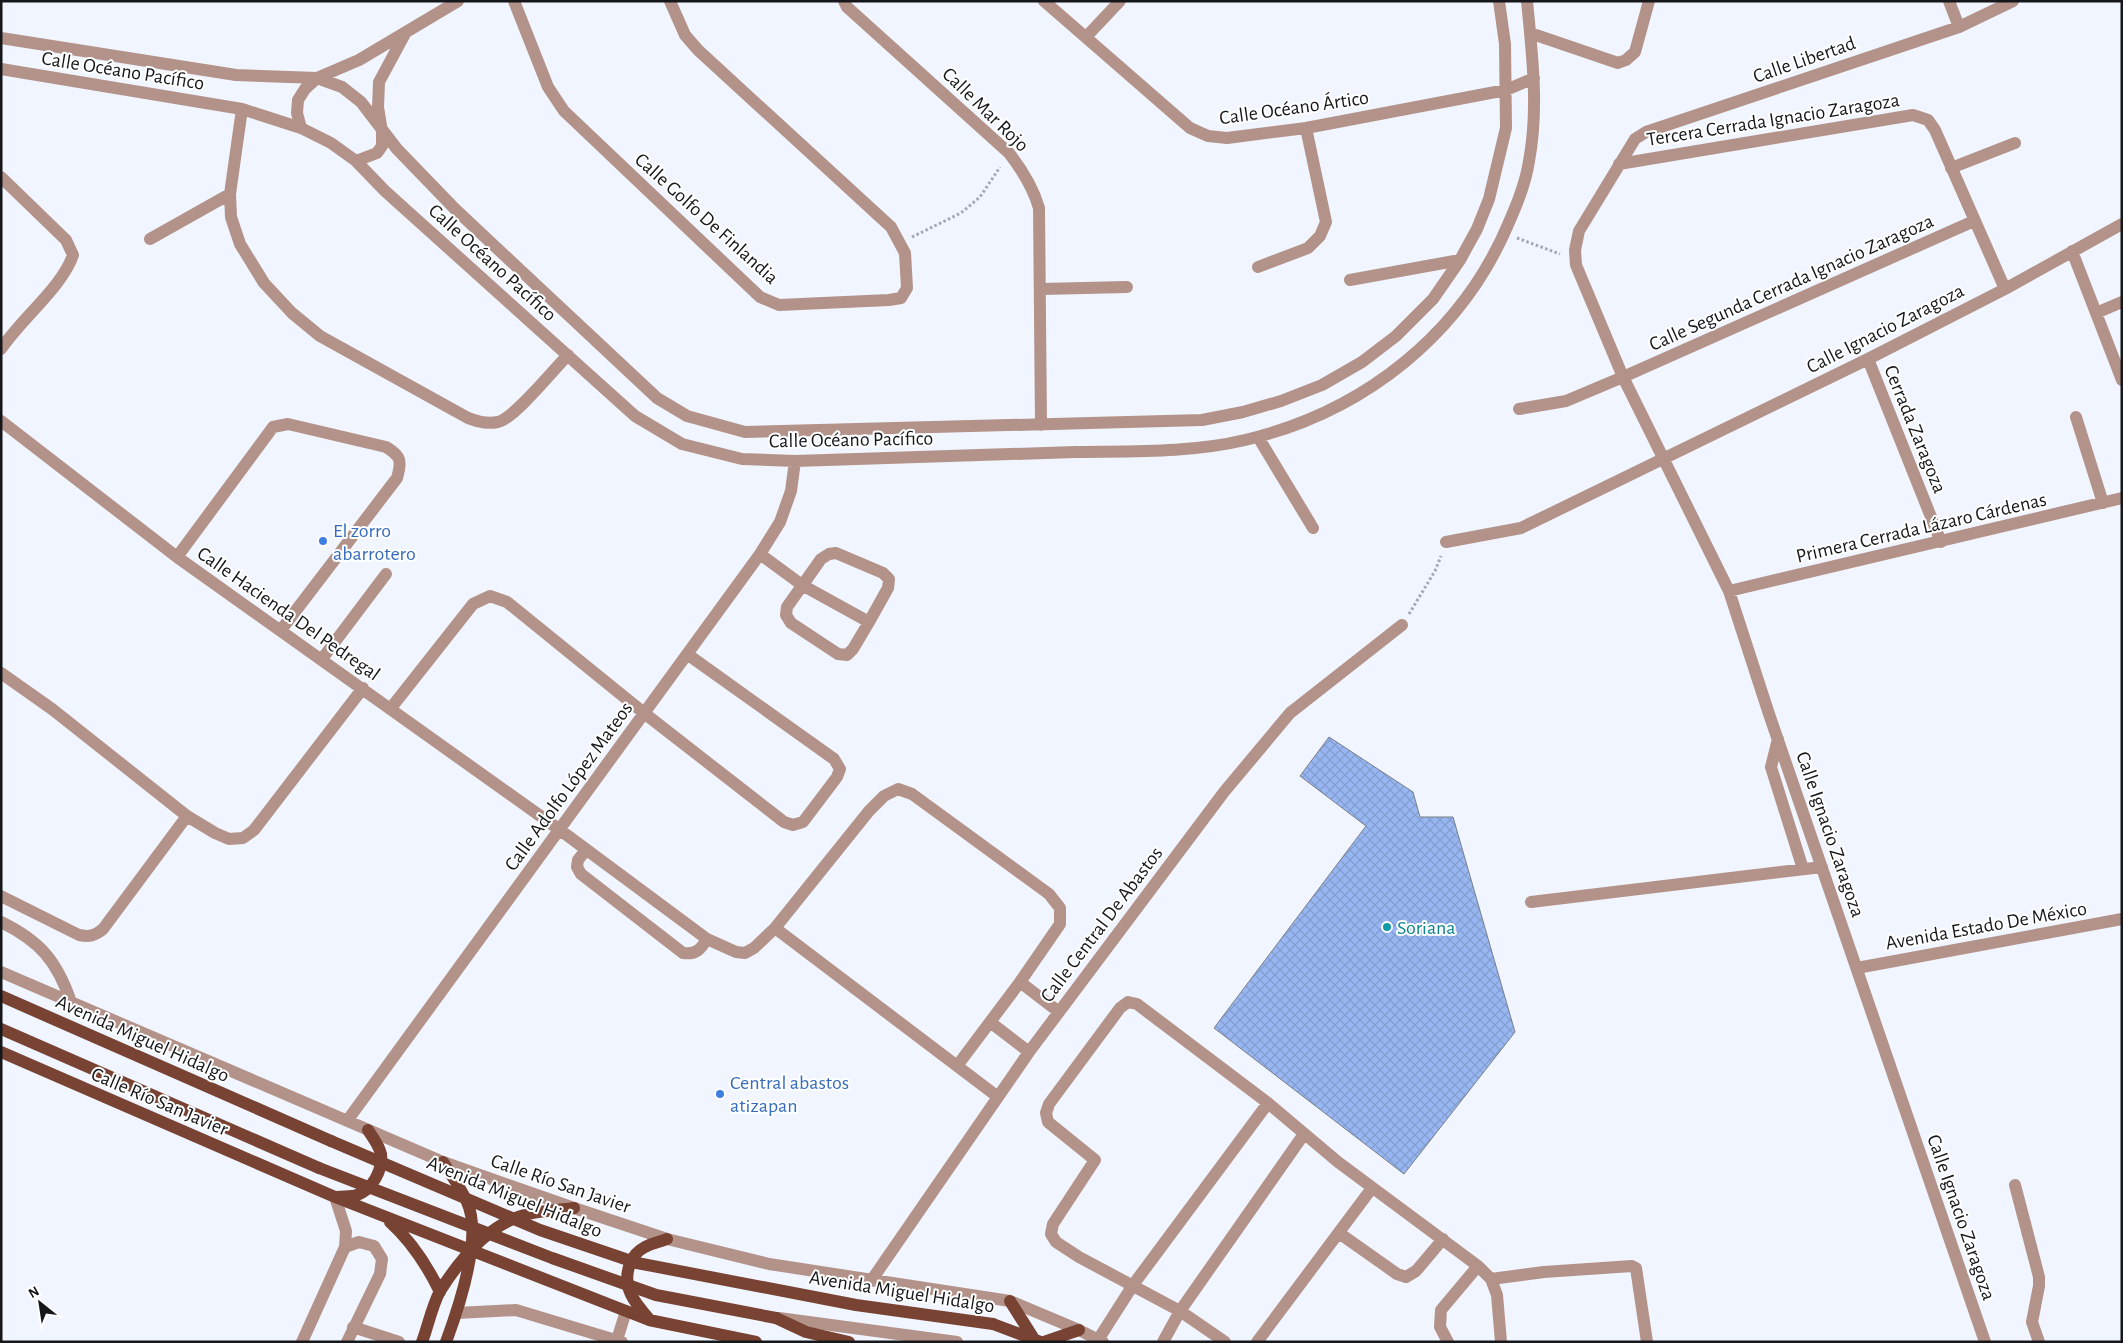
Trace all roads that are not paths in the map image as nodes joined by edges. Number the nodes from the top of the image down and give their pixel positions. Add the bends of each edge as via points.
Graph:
1 (458, 1) edge
2 (514, 1) edge
3 (670, 1) edge
4 (844, 1) edge
5 (1044, 1) edge
6 (1120, 1) edge
7 (1499, 1) edge
8 (1527, 1) edge
9 (1649, 1) edge
10 (1949, 1) edge
11 (2013, 1) edge
12 (1959, 27) junction
13 (408, 30) junction
14 (1530, 33) junction
15 (1086, 37) junction
16 (1, 38) edge
17 (1, 69) edge
18 (317, 78) junction
19 (1534, 78) junction
20 (1506, 90) junction
21 (242, 109) junction
22 (301, 128) junction
23 (1306, 128) junction
24 (382, 132) junction
25 (2015, 144) dead end
26 (356, 161) junction
27 (1619, 164) junction
28 (1951, 168) junction
29 (1, 177) edge
30 (230, 194) junction
31 (1974, 221) junction
32 (2122, 224) edge
33 (150, 239) dead end
34 (2072, 251) junction
35 (1460, 260) junction
36 (1258, 267) dead end
37 (1350, 280) dead end
38 (1127, 287) dead end
39 (1040, 289) junction
40 (2005, 289) junction
41 (2122, 302) edge
42 (2096, 313) junction
43 (1, 349) edge
44 (568, 355) junction
45 (1868, 358) junction
46 (1623, 377) junction
47 (2122, 380) edge
48 (1519, 410) dead end
49 (2076, 417) dead end
50 (1, 420) edge
51 (1041, 425) junction
52 (1258, 437) junction
53 (1662, 460) junction
54 (795, 461) junction
55 (2122, 498) edge
56 (2103, 503) junction
57 (1313, 528) dead end
58 (1446, 542) road end
59 (1941, 542) junction
60 (760, 554) junction
61 (177, 557) junction
62 (386, 574) dead end
63 (802, 585) junction
64 (1729, 591) junction
65 (869, 622) junction
66 (1402, 625) road end
67 (281, 630) junction
68 (687, 654) junction
69 (322, 659) junction
70 (1, 673) edge
71 (363, 688) junction
72 (391, 708) junction
73 (644, 713) junction
74 (1778, 739) junction
75 (187, 816) junction
76 (560, 830) junction
77 (586, 850) junction
78 (1822, 867) junction
79 (1803, 869) junction
80 (1, 896) edge
81 (1531, 902) dead end
82 (2122, 919) edge
83 (1, 922) edge
84 (774, 928) junction
85 (707, 938) junction
86 (1856, 968) junction
87 (1, 972) edge
88 (1020, 982) junction
89 (1, 996) edge
90 (71, 1002) junction
91 (1059, 1012) junction
92 (990, 1022) junction
93 (1, 1029) edge
94 (1, 1052) edge
95 (1029, 1052) junction
96 (957, 1066) junction
97 (998, 1097) junction
98 (1268, 1103) junction
99 (347, 1122) junction
100 (368, 1130) junction
101 (1304, 1134) junction
102 (443, 1162) junction
103 (2015, 1185) dead end
104 (1372, 1188) junction
105 (335, 1197) junction
106 (574, 1208) junction
107 (384, 1217) junction
108 (1339, 1233) junction
109 (667, 1239) junction
110 (1443, 1239) junction
111 (345, 1247) junction
112 (470, 1251) junction
113 (1478, 1266) junction
114 (1491, 1279) junction
115 (871, 1281) junction
116 (1133, 1285) junction
117 (440, 1292) junction
118 (1010, 1301) junction
119 (626, 1311) junction
120 (1180, 1311) junction
121 (457, 1314) junction
122 (776, 1318) junction
123 (650, 1320) junction
124 (353, 1326) junction
125 (1079, 1330) junction
126 (620, 1341) edge
127 (1040, 1341) edge
128 (1101, 1341) edge
129 (302, 1342) edge
130 (347, 1342) edge
131 (399, 1342) edge
132 (422, 1342) edge
133 (446, 1342) edge
134 (756, 1342) edge
135 (849, 1342) edge
136 (957, 1342) edge
137 (1163, 1342) edge
138 (1225, 1342) edge
139 (1257, 1342) edge
140 (1448, 1342) edge
141 (1501, 1342) edge
142 (1647, 1342) edge
143 (1985, 1342) edge
144 (2038, 1342) edge

1 - 13 street
2 - 3 street, Calle Golfo De Finlandia via 548,88 564,111 760,297 779,304 901,298 907,288 906,253 891,226 698,50 685,35
4 - 39 street, Calle Mar Rojo via 1009,153 1024,172 1039,208
5 - 15 street, Calle Océano Ártico
6 - 15 street
7 - 20 street, Calle Océano Pacífico via 1505,44
8 - 14 street, Calle Océano Pacífico
9 - 14 street via 1635,52 1618,63
10 - 12 street
11 - 12 street, Calle Libertad
12 - 27 street, Calle Libertad via 1646,132 1635,139
13 - 18 street via 360,60
13 - 24 street via 379,82
14 - 19 street, Calle Océano Pacífico
15 - 23 street, Calle Océano Ártico via 1190,128 1208,136 1227,138
16 - 18 street, Calle Océano Pacífico via 236,74
17 - 21 street, Calle Océano Pacífico
18 - 22 street via 298,100
18 - 24 street, Calle Océano Pacífico via 342,87 361,102
19 - 20 street, Calle Océano Ártico
19 - 52 street, Calle Océano Pacífico via 1529,162 1517,203 1498,250 1445,326 1367,390 1321,415
20 - 23 street, Calle Océano Ártico
20 - 35 street, Calle Océano Pacífico via 1506,128 1494,181 1489,199
21 - 22 street, Calle Océano Pacífico
21 - 30 street
22 - 26 street, Calle Océano Pacífico via 331,143
23 - 36 street via 1326,222 1320,236 1308,248
24 - 26 street via 382,146 377,153
24 - 51 street, Calle Océano Pacífico via 455,209 657,398 687,416 745,432
25 - 28 street
26 - 44 street, Calle Océano Pacífico via 385,192
27 - 28 street, Tercera Cerrada Ignacio Zaragoza via 1913,115 1928,120
27 - 46 street, Calle Ignacio Zaragoza via 1579,231 1575,250 1576,265
28 - 31 street, Tercera Cerrada Ignacio Zaragoza
29 - 43 street via 66,240 73,255 68,269
30 - 33 street
30 - 44 street via 231,217 240,244 264,284 292,313 320,336 468,418 485,424 501,422
31 - 40 street, Tercera Cerrada Ignacio Zaragoza
31 - 46 street, Calle Segunda Cerrada Ignacio Zaragoza
32 - 34 street, Calle Ignacio Zaragoza
34 - 40 street, Calle Ignacio Zaragoza
34 - 42 street
35 - 37 street
35 - 51 street, Calle Océano Pacífico via 1433,299 1396,336 1354,367 1322,385 1282,401 1202,420
38 - 39 street
39 - 51 street, Calle Mar Rojo
40 - 45 street, Calle Ignacio Zaragoza
41 - 42 street
42 - 47 street
44 - 54 street, Calle Océano Pacífico via 635,416 682,444 742,459
45 - 53 street, Calle Ignacio Zaragoza
45 - 59 street, Cerrada Zaragoza
46 - 48 street, Calle Segunda Cerrada Ignacio Zaragoza via 1566,401
46 - 53 street, Calle Ignacio Zaragoza
49 - 56 street
50 - 61 street, Calle Hacienda Del Pedregal
52 - 54 street, Calle Océano Pacífico via 1160,450
52 - 57 street
53 - 58 street via 1521,528
53 - 64 street, Calle Ignacio Zaragoza
54 - 60 street, Calle Adolfo López Mateos via 791,490 780,522
55 - 56 street, Primera Cerrada Lázaro Cárdenas
56 - 59 street, Primera Cerrada Lázaro Cárdenas
59 - 64 street, Primera Cerrada Lázaro Cárdenas
60 - 63 street
60 - 68 street, Calle Adolfo López Mateos
61 - 67 street, Calle Hacienda Del Pedregal
61 - 67 street via 273,427 288,424 386,447 397,454 401,466 397,478
62 - 69 street
63 - 65 street
63 - 65 street via 787,607 786,615 792,623 838,654 847,655 854,649
63 - 65 street via 821,559 829,554 836,553 883,573 889,579 888,588
64 - 74 street, Calle Ignacio Zaragoza
66 - 91 street, Calle Central De Abastos via 1290,713 1224,792
67 - 69 street, Calle Hacienda Del Pedregal
68 - 73 street, Calle Adolfo López Mateos
68 - 73 street via 834,759 840,769 837,777 803,822 793,825 784,822
69 - 71 street, Calle Hacienda Del Pedregal
70 - 75 street via 52,709
71 - 72 street, Calle Hacienda Del Pedregal
71 - 75 street via 249,834 229,839
72 - 73 street via 473,604 490,596 507,602
72 - 76 street, Calle Hacienda Del Pedregal
73 - 76 street, Calle Adolfo López Mateos
74 - 78 street, Calle Ignacio Zaragoza
74 - 79 street via 1771,767
75 - 80 street via 96,935 79,935
76 - 77 street, Calle Hacienda Del Pedregal
76 - 99 street, Calle Adolfo López Mateos
77 - 85 street, Calle Hacienda Del Pedregal
77 - 85 street via 578,860 581,874 683,953 691,954 701,948
78 - 79 street
78 - 86 street, Calle Ignacio Zaragoza
79 - 81 street
82 - 86 street, Avenida Estado De México
83 - 90 street via 20,931 56,965
84 - 85 street, Calle Hacienda Del Pedregal via 745,953
84 - 88 street via 869,811 884,796 898,789 912,794 1042,888 1060,908 1060,924
84 - 96 street
86 - 143 street, Calle Ignacio Zaragoza
87 - 90 street, Calle Río San Javier
88 - 91 street
88 - 92 street
89 - 127 main road, Avenida Miguel Hidalgo, bridge via 540,1230 637,1263 856,1304 993,1324
90 - 99 street, Calle Río San Javier
91 - 95 street, Calle Central De Abastos
92 - 95 street
92 - 96 street
93 - 122 main road, Avenida Miguel Hidalgo, bridge via 319,1168 552,1258 656,1295
94 - 105 main road, Calle Río San Javier
95 - 97 street, Calle Central De Abastos
96 - 97 street
97 - 115 street, Calle Central De Abastos
98 - 101 street
98 - 116 street
98 - 116 street via 1137,1004 1128,1002 1120,1008 1049,1104 1046,1113 1048,1122 1095,1160 1053,1224 1050,1234 1056,1242 1079,1257
99 - 100 street, Calle Río San Javier
100 - 102 street, Calle Río San Javier
100 - 105 main road via 380,1154 381,1164 376,1179 367,1190 357,1195
101 - 104 street
101 - 120 street
102 - 106 street, Calle Río San Javier
102 - 112 main road via 467,1202 473,1231
103 - 144 street via 2039,1277 2032,1322
104 - 108 street
104 - 110 street
105 - 107 main road, Calle Río San Javier
105 - 111 street via 346,1231
106 - 109 street, Calle Río San Javier
106 - 112 main road via 523,1215 510,1220
107 - 112 main road, Calle Río San Javier
107 - 117 main road via 414,1248
108 - 110 street via 1406,1277 1416,1271
108 - 139 street
109 - 115 street, Calle Río San Javier via 769,1264
109 - 123 main road via 645,1247 633,1256 627,1271 628,1289
110 - 113 street
111 - 124 street via 359,1242 374,1246 382,1259 380,1274
111 - 129 street
112 - 117 main road
112 - 119 main road, Calle Río San Javier
112 - 121 main road
113 - 114 street
113 - 140 street via 1441,1310 1440,1327
114 - 141 street via 1497,1295
114 - 142 street via 1544,1272 1636,1268
115 - 118 street, Calle Río San Javier
116 - 120 street
116 - 128 street
117 - 132 main road
118 - 125 street, Calle Río San Javier
118 - 127 main road
119 - 123 main road, Calle Río San Javier
119 - 126 street
120 - 137 street
120 - 138 street
121 - 126 street via 516,1310
121 - 133 main road
122 - 135 main road via 806,1332
122 - 136 street, Avenida Miguel Hidalgo
123 - 134 main road, Calle Río San Javier
124 - 130 street
124 - 131 street
125 - 127 main road
125 - 128 street, Calle Río San Javier

